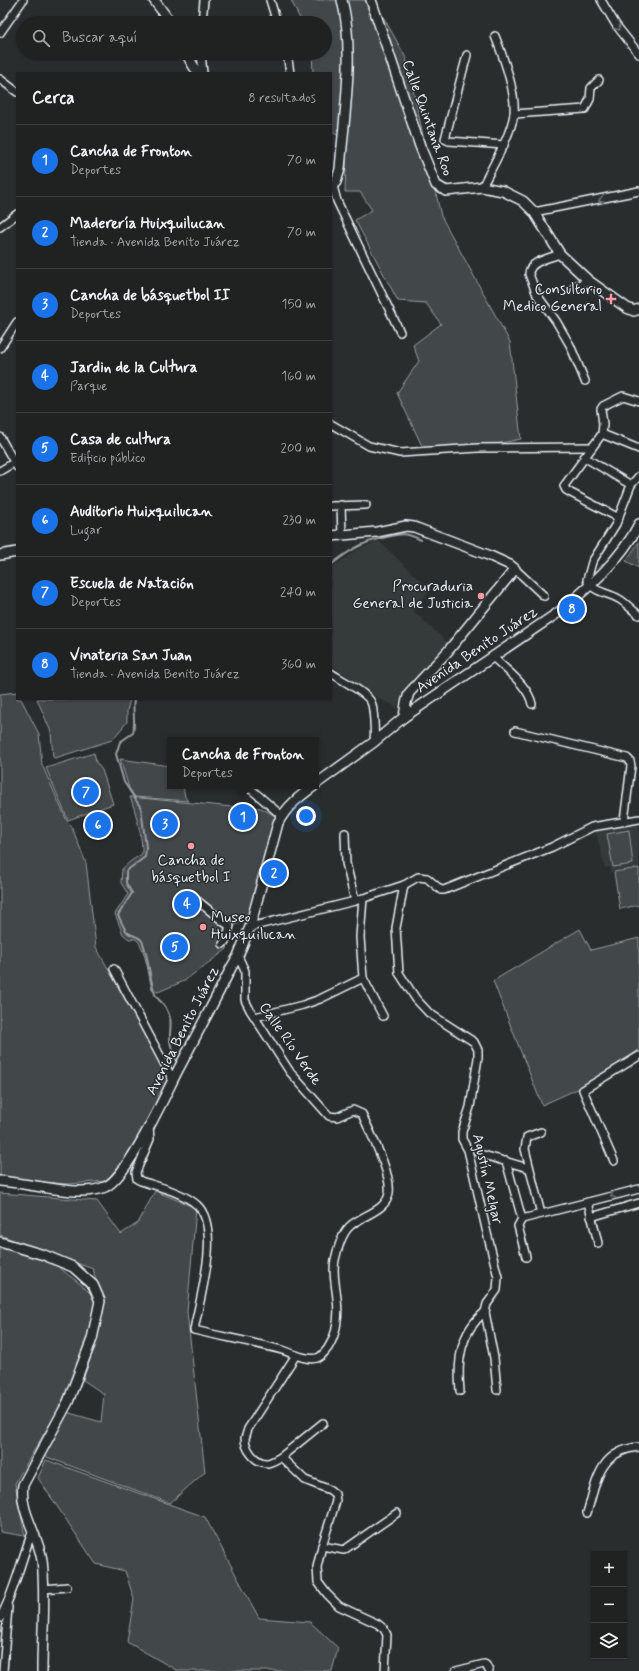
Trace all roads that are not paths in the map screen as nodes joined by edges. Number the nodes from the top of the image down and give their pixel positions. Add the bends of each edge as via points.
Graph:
1 (23, 0) edge
2 (154, 0) edge
3 (204, 0) edge
4 (270, 0) edge
5 (342, 0) edge
6 (371, 0) edge
7 (601, 0) edge
8 (166, 16) edge
9 (203, 16) edge
10 (276, 16) edge
11 (0, 33) edge
12 (495, 36) dead end
13 (639, 54) edge
14 (467, 55) dead end
15 (190, 60) edge
16 (202, 60) edge
17 (289, 60) edge
18 (198, 72) edge
19 (203, 72) edge
20 (290, 72) edge
21 (0, 79) edge
22 (598, 80) dead end
23 (16, 91) edge
24 (514, 114) junction
25 (504, 145) junction
26 (332, 187) edge
27 (482, 187) junction
28 (639, 191) edge
29 (534, 212) junction
30 (16, 215) edge
31 (0, 227) edge
32 (560, 254) junction
33 (589, 281) junction
34 (575, 286) dead end
35 (639, 309) edge
36 (16, 324) edge
37 (400, 332) dead end
38 (0, 348) edge
39 (584, 381) dead end
40 (639, 401) edge
41 (332, 425) edge
42 (602, 434) junction
43 (0, 438) edge
44 (591, 447) junction
45 (639, 450) edge
46 (584, 457) junction
47 (16, 464) edge
48 (0, 471) edge
49 (639, 476) edge
50 (631, 485) junction
51 (342, 505) junction
52 (366, 505) dead end
53 (332, 506) edge
54 (619, 518) junction
55 (639, 524) edge
56 (342, 535) junction
57 (332, 536) edge
58 (16, 552) edge
59 (0, 555) edge
60 (515, 569) junction
61 (589, 585) junction
62 (544, 596) dead end
63 (639, 615) edge
64 (493, 657) junction
65 (332, 674) edge
66 (532, 704) dead end
67 (404, 717) junction
68 (515, 731) dead end
69 (374, 742) junction
70 (319, 782) edge
71 (250, 789) edge
72 (310, 789) edge
73 (282, 816) junction
74 (639, 819) edge
75 (624, 822) junction
76 (345, 834) dead end
77 (404, 885) junction
78 (194, 898) dead end
79 (363, 898) junction
80 (355, 902) junction
81 (250, 927) junction
82 (223, 944) dead end
83 (238, 956) junction
84 (114, 969) dead end
85 (363, 978) junction
86 (383, 1016) dead end
87 (255, 1017) junction
88 (639, 1056) edge
89 (171, 1077) junction
90 (149, 1127) junction
91 (541, 1132) dead end
92 (480, 1154) dead end
93 (506, 1161) junction
94 (614, 1161) dead end
95 (528, 1168) junction
96 (0, 1181) edge
97 (639, 1189) edge
98 (588, 1202) junction
99 (639, 1203) edge
100 (541, 1214) junction
101 (592, 1217) junction
102 (522, 1219) junction
103 (0, 1242) edge
104 (598, 1243) dead end
105 (526, 1257) dead end
106 (485, 1312) junction
107 (296, 1355) junction
108 (497, 1390) dead end
109 (460, 1392) dead end
110 (323, 1423) dead end
111 (639, 1447) edge
112 (281, 1457) junction
113 (397, 1513) dead end
114 (587, 1513) dead end
115 (33, 1530) junction
116 (322, 1546) junction
117 (67, 1587) dead end
118 (43, 1589) junction
119 (8, 1605) junction
120 (0, 1618) edge
121 (3, 1671) edge
122 (42, 1671) edge
123 (385, 1671) edge
124 (456, 1671) edge
125 (489, 1671) edge

1 - 11 street
2 - 8 main road
3 - 9 street
4 - 10 street
5 - 26 main road via 347,24 347,74 340,169
6 - 27 main road, Calle Quintana Roo via 420,146 436,185 446,191
7 -> 13 street via 616,25
12 - 24 street via 505,61
14 - 25 street via 445,139
15 - 18 main road
16 - 19 street
17 - 20 street
21 - 23 street
22 - 24 street via 590,88 590,99 585,109
24 - 25 street
25 - 27 street
26 - 37 street
27 - 29 main road, Calle Quintana Roo via 523,201
28 -> 29 street
29 - 32 main road, Calle Quintana Roo
30 - 31 street
32 - 33 main road, Calle Quintana Roo
32 - 39 street via 533,265 529,274 537,295 570,345
33 - 34 street
33 - 35 main road, Calle Quintana Roo via 627,308 634,311
36 - 38 street
40 - 42 street via 623,396 606,404 602,409
41 - 44 street via 369,446 400,453 478,448
42 - 44 street
42 - 45 street
43 - 47 street
44 - 46 street
46 - 50 street
46 - 54 street via 564,488
47 - 48 street
49 - 50 street
50 - 54 street
51 - 52 street
51 - 53 street
51 - 56 street
54 - 61 street via 592,562 586,580
55 - 61 main road, Avenida Benito Juárez via 619,556
56 - 57 main road
56 - 60 main road via 414,527 488,555
58 - 59 main road
60 - 62 street
60 - 67 main road via 409,693
61 - 63 street via 594,590 620,599
61 - 64 main road, Avenida Benito Juárez via 559,612
64 - 66 street via 522,685 531,696
64 - 67 main road, Avenida Benito Juárez
65 - 69 street via 371,702
67 - 69 main road, Avenida Benito Juárez
68 - 75 street via 627,758 631,766
69 - 70 main road, Avenida Benito Juárez
71 - 73 street
72 - 73 main road, Avenida Benito Juárez
73 - 81 main road, Avenida Benito Juárez
74 - 75 street
75 - 77 street via 592,827 552,847 444,890 427,878 418,877
76 - 80 street via 346,863
77 - 79 street
77 - 106 street, Agustín Melgar via 396,928 400,973 416,999 429,1013 474,1042 478,1050 471,1102 462,1139 468,1150 498,1277 497,1290
78 - 82 street via 230,926
79 - 80 street
79 - 85 street via 360,937
80 - 81 street
81 - 83 main road, Avenida Benito Juárez
83 - 87 street, Calle Río Verde via 246,975 245,1000
83 - 89 main road, Avenida Benito Juárez
84 - 89 street
85 - 86 street
85 - 87 street via 303,1006
87 - 107 street, Calle Río Verde via 290,1072 326,1113 332,1117 353,1110 362,1114 389,1181 386,1203 348,1228 340,1245 333,1272 338,1300 337,1326 331,1343 318,1358 310,1359
88 - 94 street via 583,1090
89 - 90 main road, Avenida Benito Juárez
90 - 96 main road, Avenida Benito Juárez via 122,1172 104,1187 78,1191
90 - 107 street via 150,1138 136,1172 137,1179 191,1200 202,1213 208,1230 206,1278 194,1330
91 - 95 street via 527,1137 525,1142
92 - 93 street
93 - 95 street
93 - 102 street
95 - 100 street
97 -> 98 street
98 - 100 street
98 - 101 street
99 - 101 street
100 - 102 street
101 - 104 street
102 - 105 street via 518,1226
103 - 115 main road via 44,1255 73,1268 93,1285 100,1301 92,1339 76,1384 23,1485 22,1498
106 - 108 street
106 - 109 street via 475,1320 462,1346 458,1374
107 - 112 street via 248,1429 245,1438 247,1448 258,1460 268,1463
110 - 112 street
111 - 114 street via 615,1453 607,1461 600,1472
112 - 116 street via 305,1480 335,1494 336,1501
113 - 116 street via 344,1550
115 - 118 main road via 42,1560
115 - 119 street
116 - 123 street via 317,1567 318,1582 338,1606 384,1629 387,1635
117 - 118 street
118 - 122 main road
119 - 120 street
119 - 121 street
124 - 125 street via 484,1664

